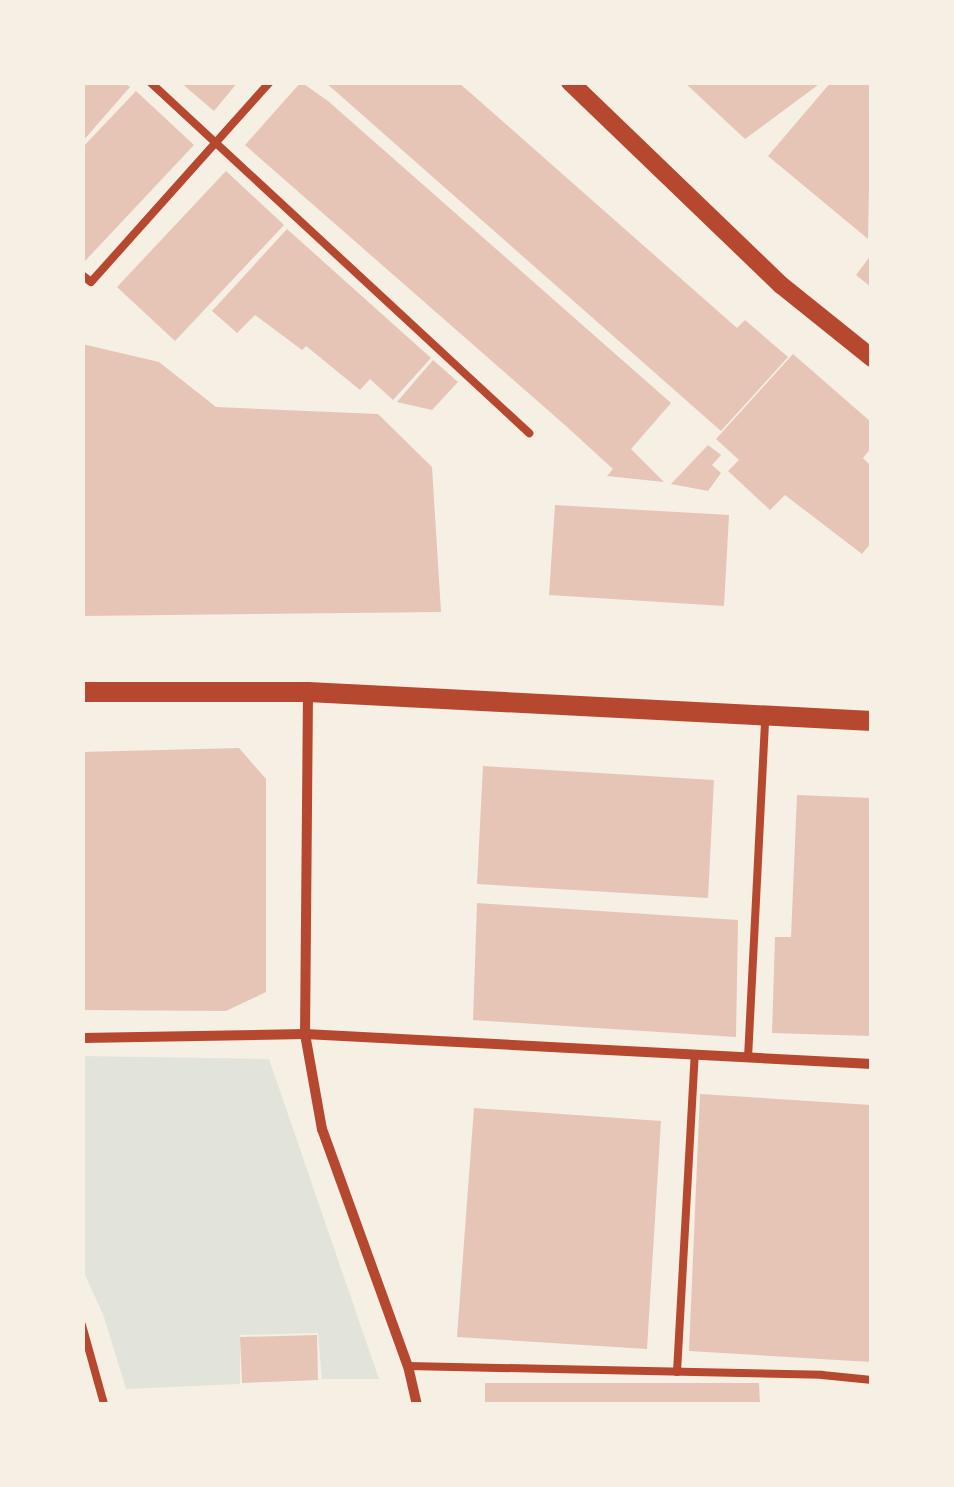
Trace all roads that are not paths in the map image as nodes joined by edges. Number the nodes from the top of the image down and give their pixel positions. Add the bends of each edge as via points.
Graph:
1 (150, 82) edge
2 (270, 82) edge
3 (570, 82) edge
4 (217, 146) junction
5 (82, 275) edge
6 (872, 358) edge
7 (528, 433) dead end
8 (82, 692) edge
9 (308, 692) junction
10 (765, 716) junction
11 (872, 721) edge
12 (305, 1034) junction
13 (82, 1038) edge
14 (695, 1055) junction
15 (748, 1058) junction
16 (872, 1064) edge
17 (82, 1326) edge
18 (408, 1366) junction
19 (678, 1372) junction
20 (872, 1380) edge
21 (104, 1404) edge
22 (417, 1404) edge

1 - 4 lane
2 - 4 lane
3 - 6 street via 781,285
4 - 5 lane via 91,282
4 - 7 lane
8 - 9 main road
9 - 10 main road
9 - 12 street
10 - 11 main road
10 - 15 lane
12 - 13 street
12 - 14 street
12 - 18 street via 322,1130
14 - 15 street
14 - 19 lane
15 - 16 street
17 - 21 lane
18 - 19 lane
18 - 22 street
19 - 20 lane

